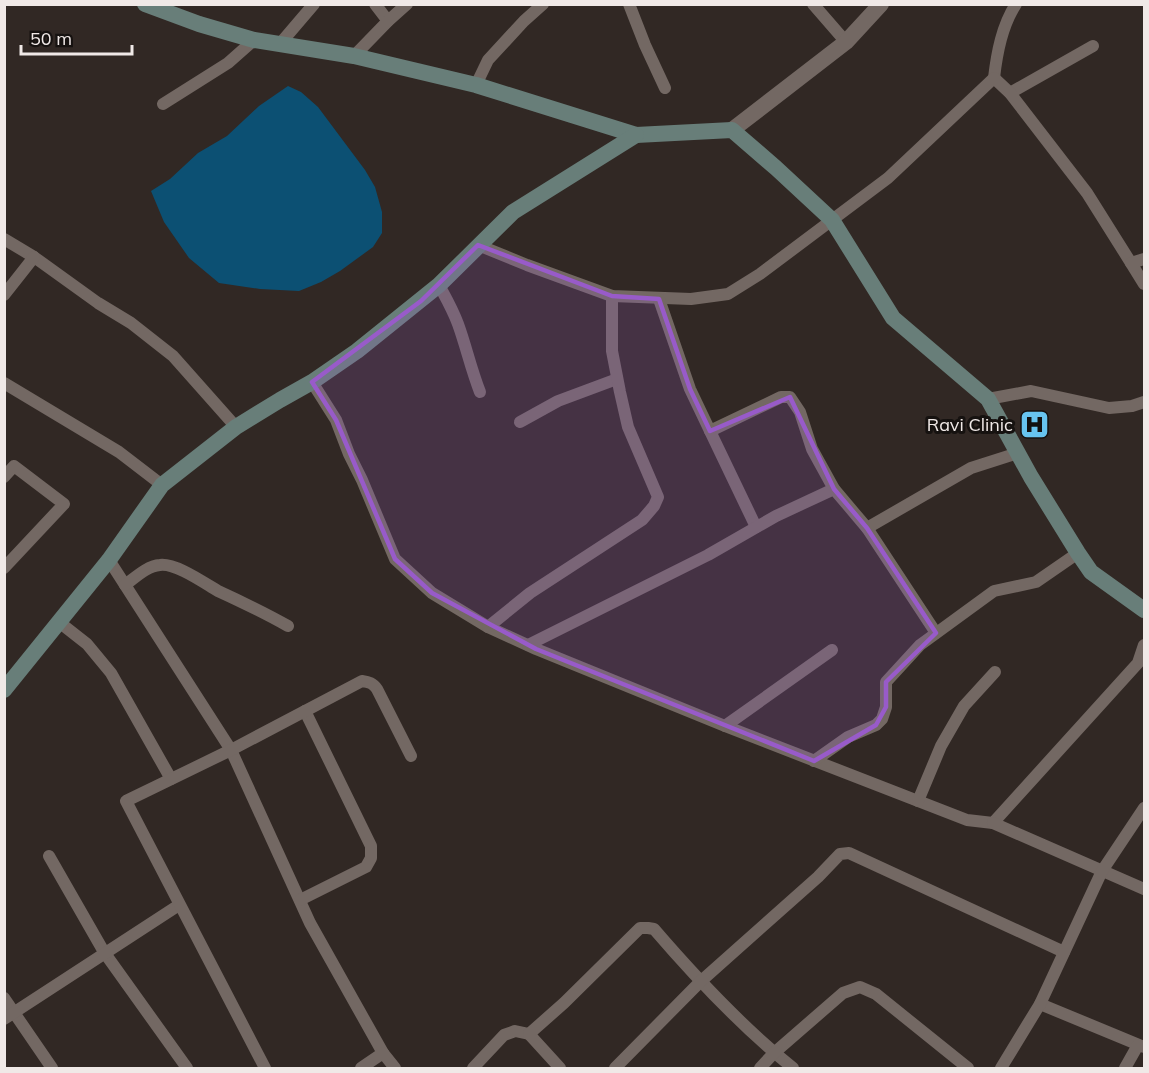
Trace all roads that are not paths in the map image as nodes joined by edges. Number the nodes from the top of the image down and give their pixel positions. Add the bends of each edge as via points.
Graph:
1 (314, 4) edge
2 (375, 4) edge
3 (406, 4) edge
4 (543, 4) edge
5 (629, 4) edge
6 (813, 4) edge
7 (881, 4) edge
8 (1016, 4) edge
9 (151, 5) edge
10 (388, 21) junction
11 (254, 40) junction
12 (846, 42) junction
13 (279, 45) junction
14 (1093, 46) dead end
15 (354, 56) junction
16 (994, 78) junction
17 (476, 85) junction
18 (665, 88) dead end
19 (1010, 93) junction
20 (163, 104) dead end
21 (732, 130) junction
22 (636, 135) junction
23 (832, 220) junction
24 (4, 239) edge
25 (478, 245) junction
26 (34, 256) junction
27 (1144, 259) edge
28 (1131, 263) junction
29 (1144, 284) edge
30 (439, 285) junction
31 (4, 295) edge
32 (612, 296) junction
33 (659, 299) junction
34 (617, 379) junction
35 (312, 382) junction
36 (4, 383) edge
37 (480, 392) dead end
38 (988, 399) junction
39 (1144, 402) edge
40 (520, 422) dead end
41 (236, 427) junction
42 (710, 430) junction
43 (1018, 453) junction
44 (9, 462) edge
45 (4, 477) edge
46 (162, 485) junction
47 (834, 489) junction
48 (756, 527) junction
49 (867, 528) junction
50 (1078, 553) junction
51 (109, 560) junction
52 (4, 568) edge
53 (125, 585) junction
54 (1144, 610) edge
55 (59, 622) junction
56 (288, 626) dead end
57 (488, 627) junction
58 (936, 633) junction
59 (528, 645) junction
60 (1144, 645) edge
61 (832, 650) dead end
62 (995, 672) dead end
63 (4, 690) edge
64 (305, 711) junction
65 (725, 726) junction
66 (231, 750) junction
67 (411, 756) dead end
68 (814, 761) junction
69 (171, 779) junction
70 (918, 801) junction
71 (1144, 808) edge
72 (993, 823) junction
73 (49, 856) dead end
74 (1102, 872) junction
75 (1144, 889) edge
76 (300, 900) junction
77 (179, 905) junction
78 (105, 952) junction
79 (1064, 952) junction
80 (700, 982) junction
81 (4, 998) edge
82 (1040, 1004) junction
83 (10, 1016) edge
84 (529, 1034) junction
85 (1141, 1046) edge
86 (382, 1053) junction
87 (774, 1053) junction
88 (52, 1068) edge
89 (187, 1068) edge
90 (265, 1068) edge
91 (361, 1068) edge
92 (395, 1068) edge
93 (473, 1068) edge
94 (560, 1068) edge
95 (615, 1068) edge
96 (760, 1068) edge
97 (793, 1068) edge
98 (968, 1068) edge
99 (1001, 1068) edge
100 (1125, 1068) edge

1 - 13 street
2 - 10 street
3 - 10 street
4 - 17 street via 488,60
5 - 18 street
6 - 12 street
7 - 12 street
8 - 16 street via 997,50
9 - 11 main road
10 - 15 street
11 - 13 main road
11 - 20 street via 228,63
12 - 21 street
13 - 15 main road
14 - 19 street
15 - 17 main road
16 - 19 street
16 - 23 street via 888,178
17 - 22 main road
19 - 28 street via 1087,193
21 - 22 main road
21 - 23 main road
22 - 25 main road via 513,212
23 - 33 street via 728,294
23 - 38 main road via 893,318
24 - 26 street
25 - 30 main road
25 - 32 street
26 - 31 street
26 - 41 street via 173,356
27 - 28 street
28 - 29 street
30 - 35 main road
30 - 37 street via 458,324
32 - 33 street
32 - 34 street via 612,351
33 - 42 street via 690,389
34 - 40 street via 558,401
34 - 57 street via 628,427 658,497 654,506 642,520 530,593
35 - 41 main road
35 - 57 street via 336,420 395,558 432,593
36 - 46 street via 119,452
38 - 39 street via 1031,391 1109,408
38 - 43 main road
41 - 46 main road
42 - 47 street via 781,397 790,397
42 - 48 street
43 - 49 street via 970,468
43 - 50 main road
44 - 45 street
44 - 52 street via 64,504
46 - 51 main road
47 - 48 street
47 - 49 street
48 - 59 street
49 - 58 street
50 - 54 main road via 1091,572
50 - 58 street via 1036,582 994,591
51 - 53 street
51 - 55 main road
53 - 56 street via 151,566 171,566
53 - 66 street
55 - 63 main road
55 - 69 street via 87,644 111,673
57 - 59 street
58 - 68 street via 886,682 882,719
59 - 65 street
60 - 72 street via 1138,663
61 - 65 street
62 - 70 street via 964,706 941,746
64 - 66 street
64 - 67 street via 362,681 369,682 377,689
64 - 76 street via 371,846 371,858 366,867
65 - 68 street
66 - 69 street
66 - 76 street
68 - 70 street
69 - 77 street via 126,801
70 - 72 street via 967,820
71 - 74 street
72 - 74 street
73 - 78 street
74 - 75 street
74 - 79 street
76 - 86 street
77 - 78 street
77 - 90 street
78 - 83 street
78 - 89 street
79 - 80 street via 849,853 840,854
79 - 82 street
80 - 84 street via 654,929 640,928
80 - 87 street
80 - 95 street
81 - 83 street
82 - 85 street
82 - 99 street
83 - 88 street
84 - 93 street via 515,1031 504,1035
84 - 94 street
85 - 100 street
86 - 91 street
86 - 92 street
87 - 96 street
87 - 97 street
87 - 98 street via 843,993 860,987 876,994

